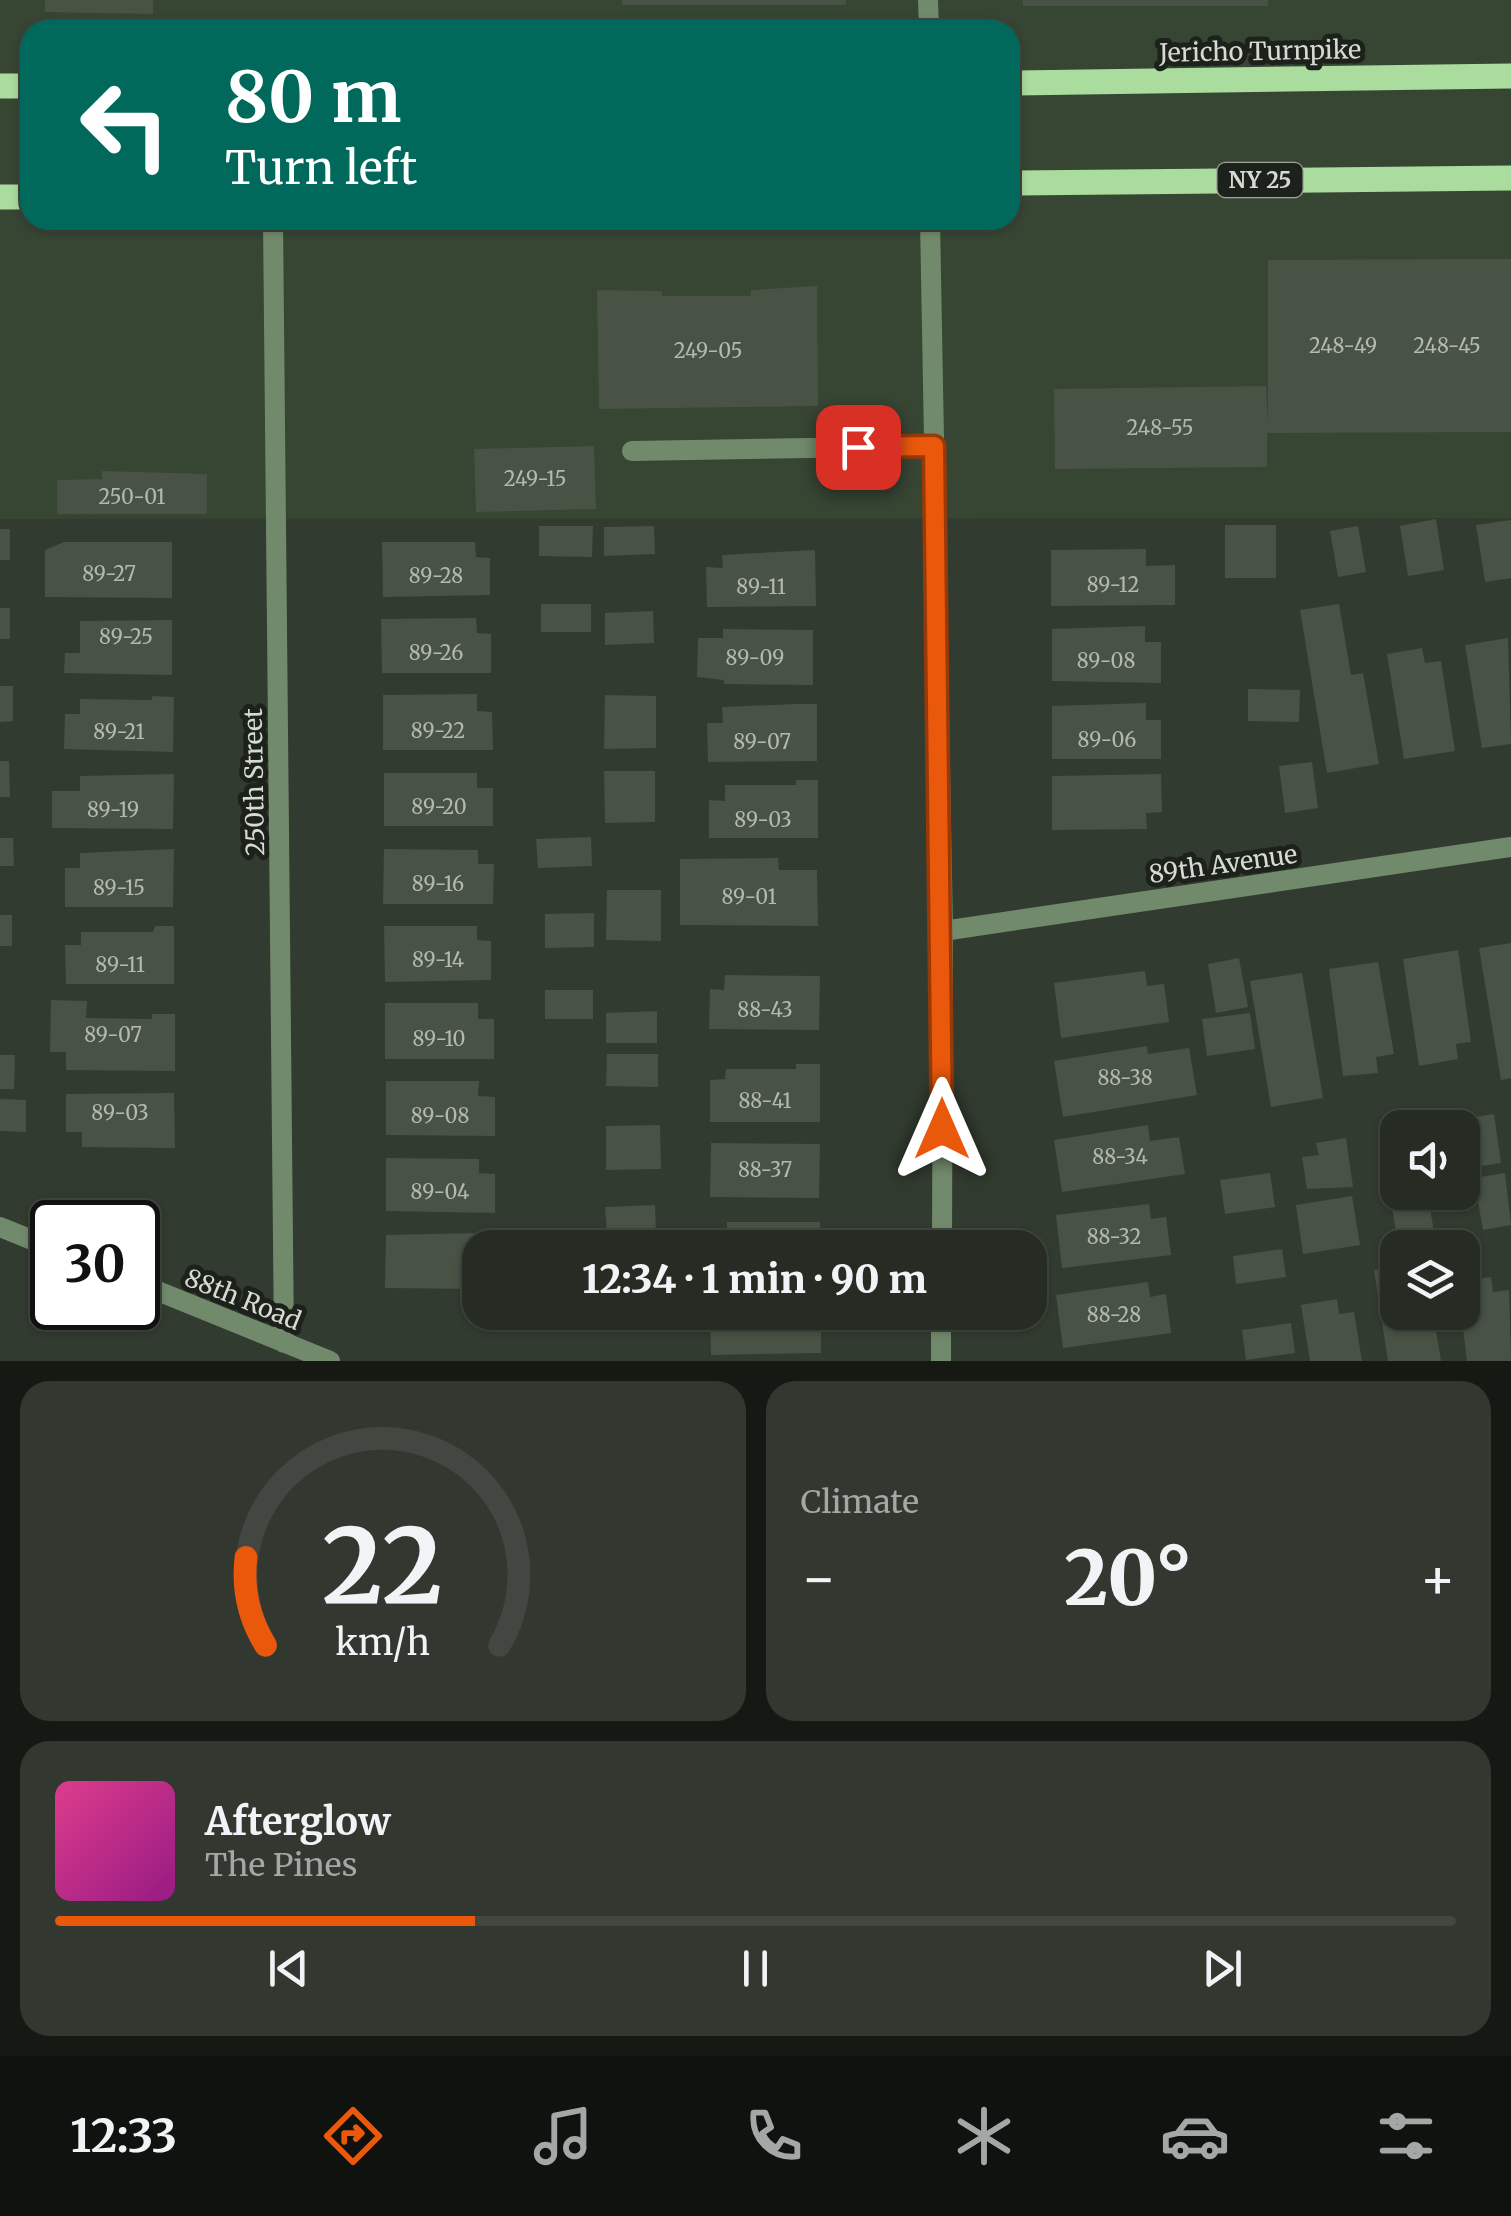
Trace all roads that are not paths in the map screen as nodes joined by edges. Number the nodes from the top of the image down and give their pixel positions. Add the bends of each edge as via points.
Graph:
1 (1511, 76) edge
2 (1020, 83) edge
3 (1511, 178) edge
4 (1020, 183) edge
5 (272, 230) edge
6 (930, 230) edge
7 (934, 446) junction
8 (632, 451) dead end
9 (1511, 847) edge
10 (943, 932) junction
11 (0, 1227) edge
12 (942, 1230) edge
13 (30, 1239) edge
14 (160, 1292) edge
15 (942, 1330) edge
16 (284, 1343) junction
17 (330, 1361) edge
18 (941, 1361) edge

1 - 2 main road, Jericho Turnpike
3 - 4 main road, NY 25
5 - 16 street, 250th Street
6 - 7 street
7 - 8 street
7 - 10 street
9 - 10 street, 89th Avenue
10 - 12 street
11 - 13 street
14 - 16 street, 88th Road
15 - 18 street
16 - 17 street, 88th Road

